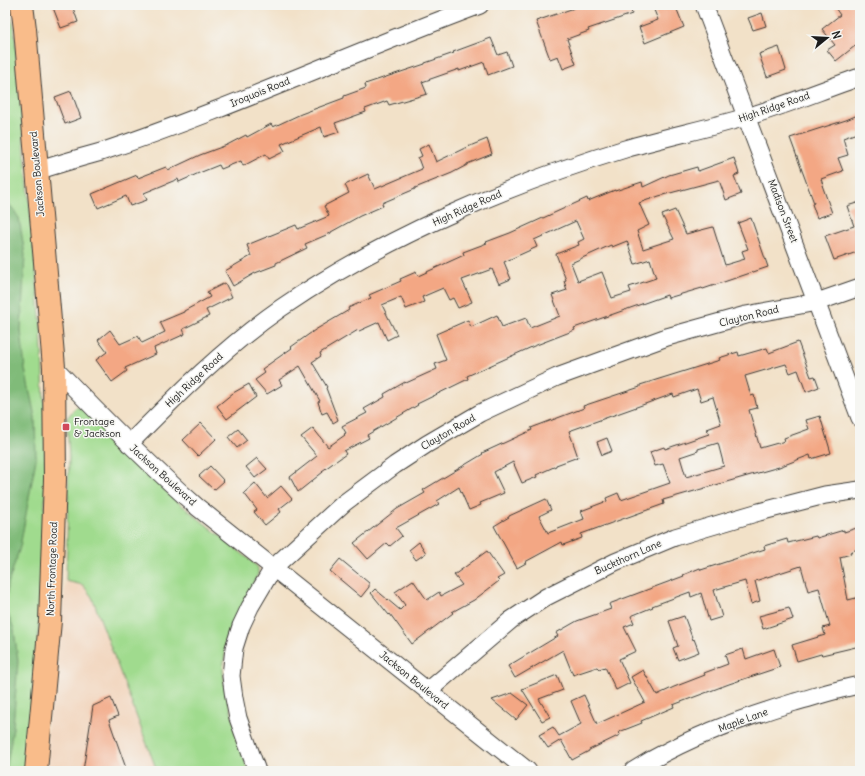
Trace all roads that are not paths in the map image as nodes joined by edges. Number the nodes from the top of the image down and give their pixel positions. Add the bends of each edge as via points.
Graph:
1 (22, 5) edge
2 (480, 5) edge
3 (704, 5) edge
4 (860, 77) edge
5 (746, 117) junction
6 (37, 171) junction
7 (860, 287) edge
8 (817, 302) junction
9 (54, 367) junction
10 (860, 418) edge
11 (129, 444) junction
12 (860, 490) edge
13 (273, 568) junction
14 (860, 685) edge
15 (428, 691) junction
16 (36, 771) edge
17 (257, 771) edge
18 (528, 771) edge
19 (633, 771) edge

1 - 6 main road, Jackson Boulevard
2 - 6 street, Iroquois Road via 162,130
3 - 5 street, Madison Street
4 - 5 street, High Ridge Road
5 - 8 street, Madison Street
5 - 11 street, High Ridge Road via 624,149 533,180 446,217 364,257 280,308 232,346 192,380
6 - 9 main road, Jackson Boulevard
7 - 8 street, Clayton Road
8 - 10 street, Madison Street
8 - 13 street, Clayton Road via 746,315 667,336 558,377 480,413 395,465 344,503
9 - 11 street, Jackson Boulevard
9 - 16 main road, North Frontage Road via 55,479 50,621
11 - 13 street, Jackson Boulevard via 196,506
12 - 15 street, Buckthorn Lane via 825,495 759,512 675,537 615,562 546,597 511,620
13 - 15 street, Jackson Boulevard
13 - 17 street, Clayton Road via 241,626 234,648 231,676 238,718
14 - 19 street, Maple Lane via 748,717 689,742
15 - 18 street, Jackson Boulevard

